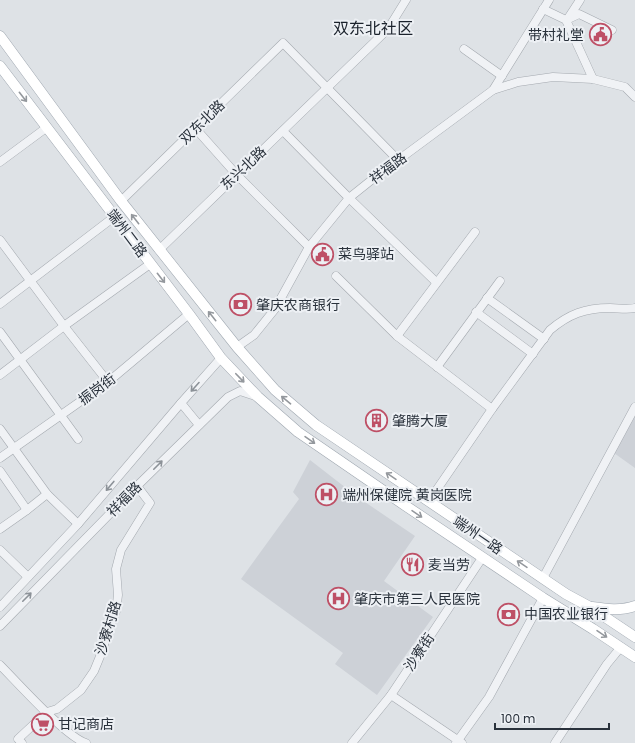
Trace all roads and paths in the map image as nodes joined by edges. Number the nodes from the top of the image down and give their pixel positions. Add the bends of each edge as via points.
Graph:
1 (406, 0) edge
2 (548, 0) edge
3 (580, 0) edge
4 (543, 9) junction
5 (566, 20) junction
6 (612, 30) dead end
7 (0, 36) edge
8 (464, 49) dead end
9 (0, 66) edge
10 (502, 76) junction
11 (593, 79) junction
12 (327, 88) junction
13 (493, 90) junction
14 (635, 97) edge
15 (46, 128) junction
16 (196, 129) junction
17 (283, 131) junction
18 (399, 161) junction
19 (0, 162) edge
20 (236, 174) junction
21 (349, 198) junction
22 (121, 201) junction
23 (114, 217) junction
24 (475, 232) dead end
25 (0, 240) edge
26 (309, 247) junction
27 (159, 250) junction
28 (150, 264) junction
29 (336, 276) dead end
30 (31, 281) junction
31 (500, 281) dead end
32 (436, 282) junction
33 (487, 298) junction
34 (0, 304) edge
35 (635, 308) edge
36 (476, 312) junction
37 (189, 314) junction
38 (64, 326) junction
39 (0, 332) edge
40 (397, 336) junction
41 (544, 339) junction
42 (237, 347) junction
43 (533, 354) junction
44 (221, 358) junction
45 (20, 360) junction
46 (437, 367) junction
47 (0, 375) edge
48 (108, 382) junction
49 (258, 397) junction
50 (181, 403) junction
51 (635, 407) edge
52 (492, 409) junction
53 (61, 415) junction
54 (198, 425) junction
55 (0, 429) edge
56 (78, 439) dead end
57 (14, 448) junction
58 (0, 458) edge
59 (0, 471) edge
60 (137, 486) junction
61 (47, 494) junction
62 (429, 501) junction
63 (27, 510) junction
64 (78, 524) junction
65 (0, 528) edge
66 (0, 550) edge
67 (482, 558) junction
68 (28, 577) junction
69 (543, 578) junction
70 (566, 594) junction
71 (543, 598) junction
72 (635, 606) edge
73 (0, 607) edge
74 (558, 607) junction
75 (590, 607) junction
76 (0, 626) edge
77 (634, 634) edge
78 (621, 648) junction
79 (635, 657) edge
80 (0, 665) edge
81 (391, 695) junction
82 (47, 712) junction
83 (459, 742) edge
84 (22, 743) edge
85 (86, 743) edge
86 (352, 743) edge
87 (555, 743) edge

1 - 12 street, 东兴北路 via 388,29
2 - 4 street, 祥福路
3 - 5 street
4 - 5 street
4 - 10 street, 祥福路
5 - 6 street via 579,14
5 - 11 street
7 - 22 main road, 端州二路
8 - 10 street
9 -> 15 main road, 端州二路
10 - 13 street, 祥福路
11 - 13 street via 553,77 518,82
11 - 14 street via 625,87
12 - 16 street, 双东北路 via 283,43
12 - 17 street, 东兴北路
12 - 18 street
13 - 18 street, 祥福路
15 - 19 street
15 - 23 main road, 端州二路
16 - 20 street
16 - 22 street, 双东北路
17 - 20 street, 东兴北路
17 - 21 street
18 - 21 street, 祥福路
20 - 26 street
20 - 27 street, 东兴北路
21 - 26 street, 祥福路
21 - 32 street
27 -> 22 main road, 端州二路
23 - 28 main road, 端州二路
23 - 30 street
24 - 32 street
25 - 30 street
26 - 42 street, 祥福路 via 275,309 254,335
42 -> 27 main road, 端州二路
28 -> 37 main road, 端州二路
28 - 38 street
29 - 40 street
30 - 34 street
30 - 38 street
31 - 33 street
32 - 40 street
33 - 36 street
33 - 41 street
35 - 41 street via 586,310 573,314 550,330
36 - 43 street
36 - 46 street
37 - 44 main road, 端州二路
37 - 48 street, 振岗街
38 - 45 street
38 - 48 street
39 - 45 street
40 - 46 street
41 - 43 street
62 -> 42 main road, 端州一路 via 316,425 275,390
43 - 52 street
44 -> 49 main road, 端州二路
44 -> 50 street, 祥福路
45 - 47 street
45 - 53 street
46 - 52 street
48 - 53 street, 振岗街
49 - 54 street, 祥福路 via 240,391 228,397
49 -> 67 main road, 端州一路 via 298,432
50 - 54 street
50 -> 64 street, 祥福路
51 - 69 street
52 - 62 street
53 - 56 street
53 - 57 street, 振岗街
60 -> 54 street, 祥福路
55 - 57 street
57 - 58 street, 振岗街
57 - 61 street
59 - 63 street
76 -> 60 street, 祥福路
60 - 82 street, 沙寮村路 via 150,503 121,550 116,569 116,610 101,654 94,671 81,690 57,709
61 - 63 street
61 - 64 street
69 -> 62 main road, 端州一路
63 - 65 street
64 - 68 street, 祥福路
66 - 68 street
67 - 71 main road, 端州一路
67 - 81 street, 沙寮街
68 - 73 street, 祥福路
69 - 70 main road, 端州一路
70 - 74 main road
70 - 75 main road, 端州一路
71 - 74 main road, 端州一路
71 - 83 street via 489,697
72 - 75 main road via 627,609
74 -> 78 main road, 端州一路
75 - 77 main road, 端州一路
77 - 78 main road
78 - 79 main road, 端州一路
78 - 87 street via 607,664
80 - 82 street
81 - 83 street
81 - 86 street, 沙寮街
82 - 84 street via 18,739
82 - 85 street via 72,735

